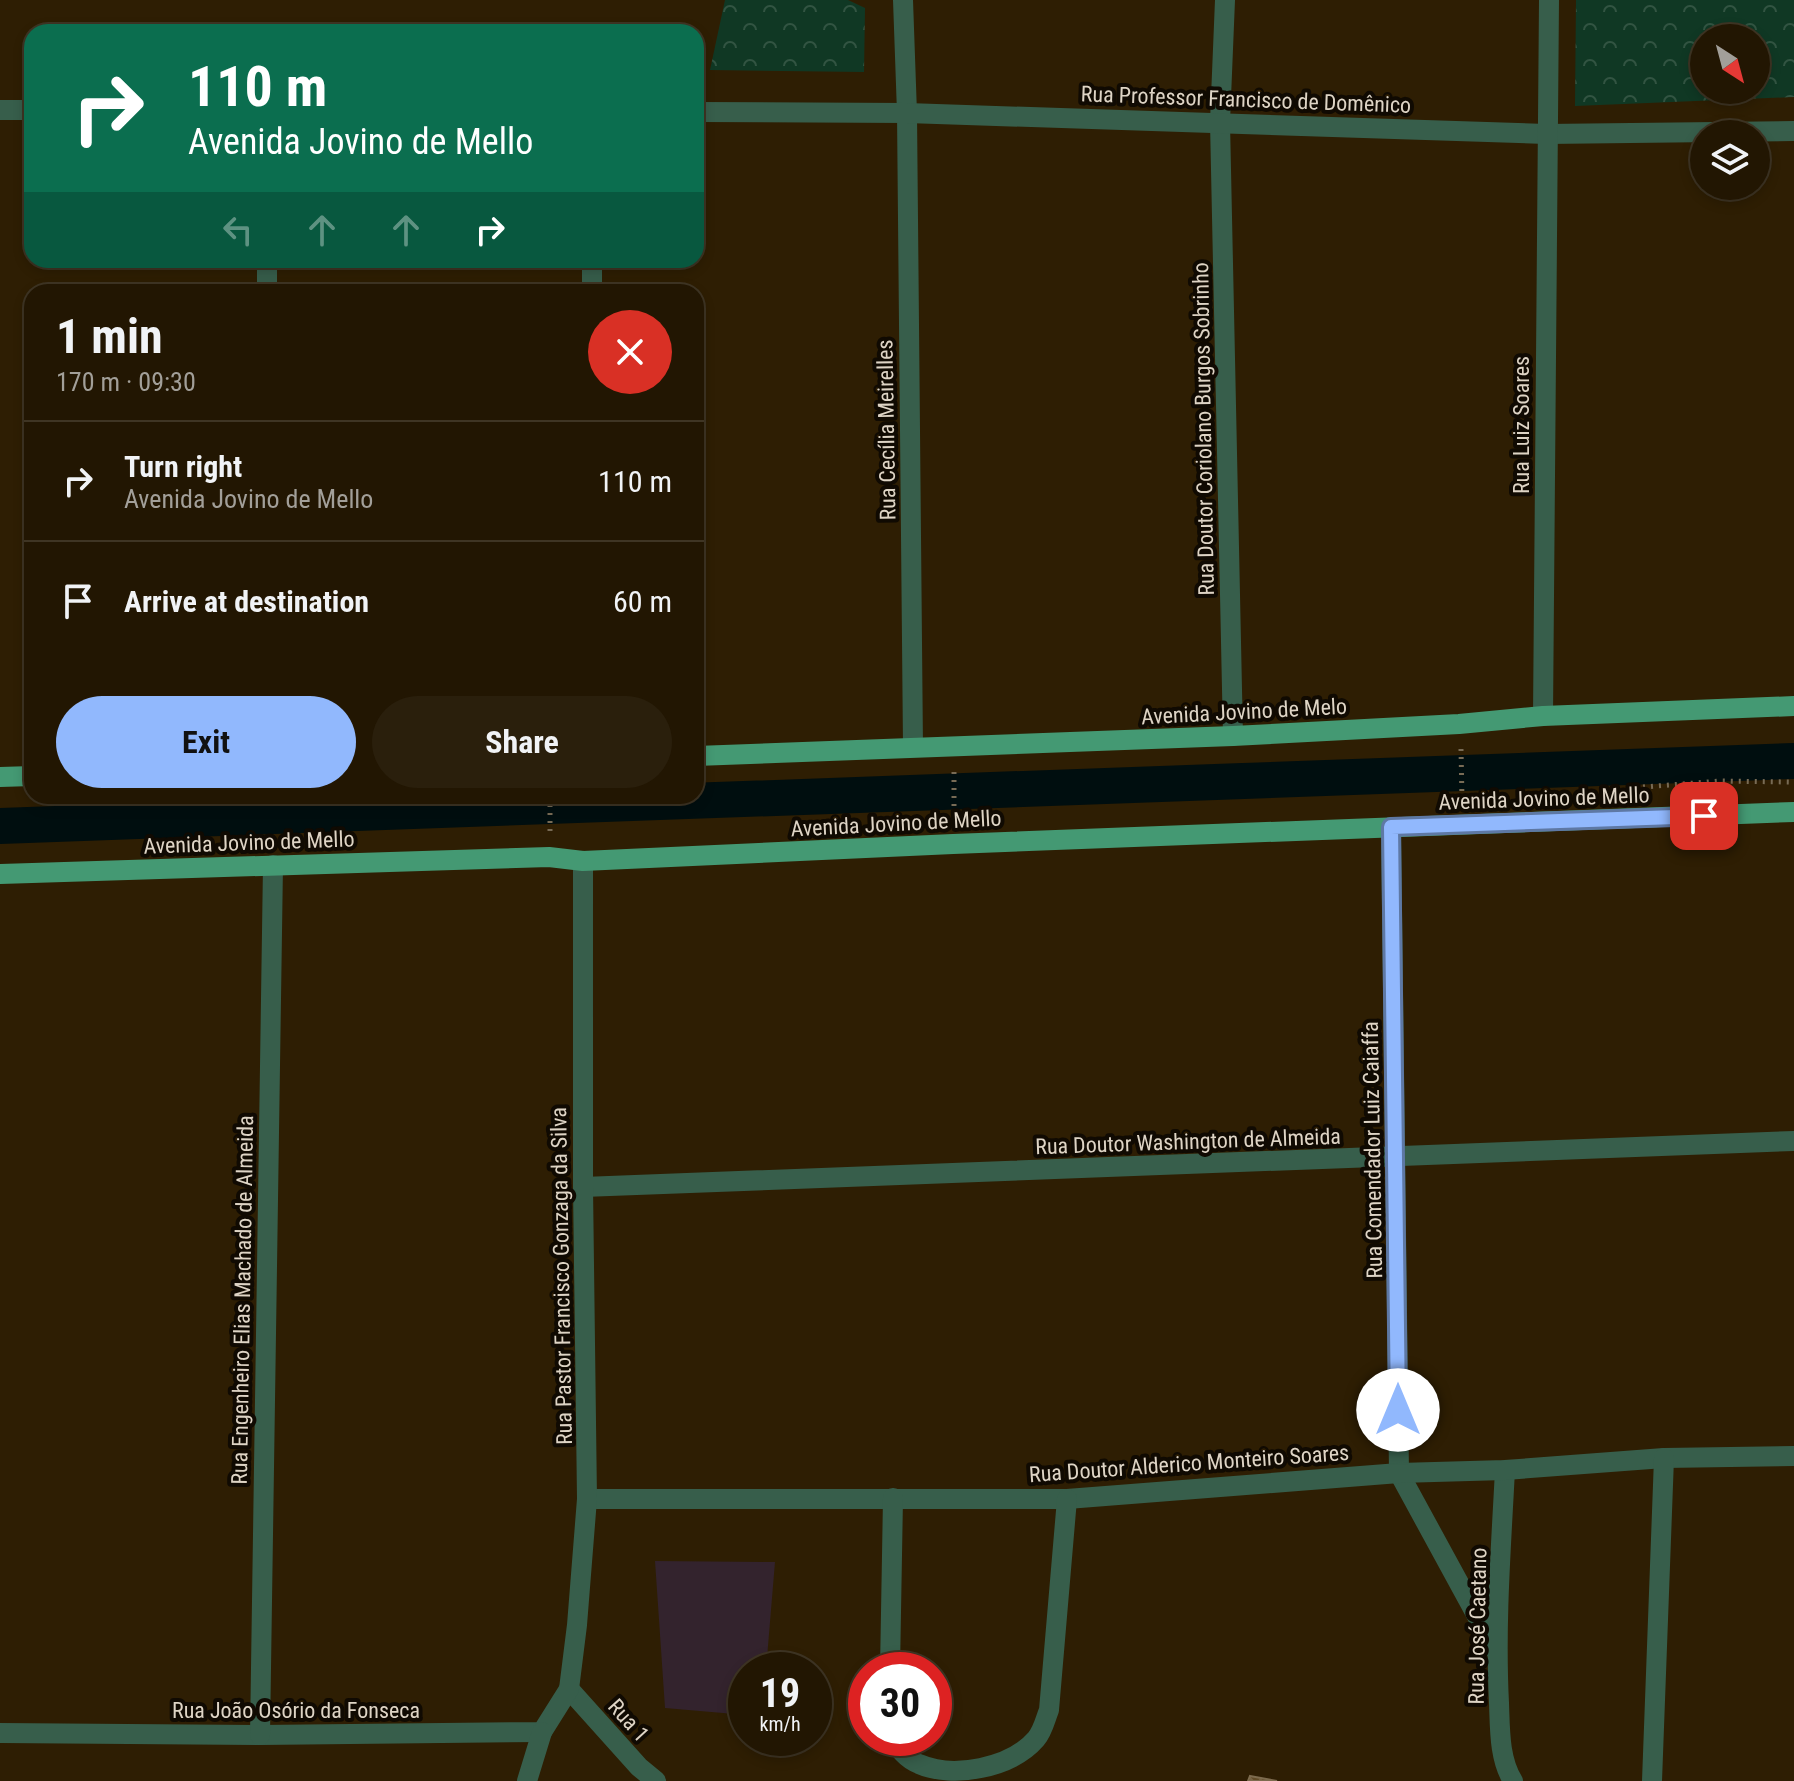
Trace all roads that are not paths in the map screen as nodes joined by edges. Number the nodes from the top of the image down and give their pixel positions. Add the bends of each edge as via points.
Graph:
1 (903, 0) edge
2 (1225, 0) edge
3 (1549, 0) edge
4 (0, 110) edge
5 (24, 110) edge
6 (704, 112) edge
7 (907, 113) junction
8 (1220, 122) junction
9 (1794, 131) edge
10 (1546, 134) junction
11 (1794, 706) edge
12 (1543, 716) junction
13 (1233, 736) junction
14 (913, 747) junction
15 (704, 756) edge
16 (24, 776) edge
17 (0, 777) edge
18 (1794, 812) edge
19 (1391, 827) junction
20 (583, 861) junction
21 (273, 865) junction
22 (0, 874) edge
23 (1794, 1141) edge
24 (1396, 1157) junction
25 (583, 1187) junction
26 (1794, 1456) edge
27 (1664, 1458) junction
28 (1505, 1470) junction
29 (1399, 1473) junction
30 (893, 1498) junction
31 (587, 1499) junction
32 (1067, 1499) junction
33 (1496, 1651) junction
34 (890, 1652) edge
35 (569, 1689) junction
36 (542, 1732) junction
37 (0, 1733) edge
38 (260, 1735) junction
39 (908, 1756) edge
40 (527, 1781) edge
41 (656, 1781) edge
42 (1513, 1781) edge
43 (1652, 1781) edge

1 - 7 street, Rua Cecília Meirelles
2 - 8 street, Rua Doutor Coriolano Burgos Sobrinho
3 - 10 street, Rua Luiz Soares
4 - 5 street
6 - 7 street, Rua Professor Francisco de Domênico
7 - 8 street, Rua Professor Francisco de Domênico
7 - 14 street, Rua Cecília Meirelles
8 - 10 street, Rua Professor Francisco de Domênico
8 - 13 street, Rua Doutor Coriolano Burgos Sobrinho
9 - 10 street, Rua Professor Francisco de Domênico
10 - 12 street, Rua Luiz Soares
11 - 12 main road, Avenida Jovino de Melo
12 - 13 main road, Avenida Jovino de Melo
13 - 14 main road, Avenida Jovino de Melo
14 - 15 main road, Avenida Jovino de Melo
16 - 17 main road
18 - 19 main road, Avenida Jovino de Mello
19 - 20 main road, Avenida Jovino de Mello
19 - 24 street, Rua Comendador Luiz Caiaffa
20 - 21 main road, Avenida Jovino de Mello via 549,857
20 - 25 street, Rua Pastor Francisco Gonzaga da Silva
21 - 22 main road, Avenida Jovino de Mello
21 - 38 street, Rua Engenheiro Elias Machado de Almeida
23 - 24 street, Rua Doutor Washington de Almeida
24 - 25 street, Rua Doutor Washington de Almeida
24 - 29 street, Rua Comendador Luiz Caiaffa
25 - 31 street, Rua Pastor Francisco Gonzaga da Silva
26 - 27 street, Rua Doutor Alderico Monteiro Soares
27 - 28 street, Rua Doutor Alderico Monteiro Soares
27 - 43 street
28 - 29 street, Rua Doutor Alderico Monteiro Soares
28 - 33 street, Rua José Caetano
29 - 32 street, Rua Doutor Alderico Monteiro Soares
29 - 33 street
30 - 31 street, Rua Doutor Alderico Monteiro Soares
30 - 32 street, Rua Doutor Alderico Monteiro Soares
30 - 34 street
31 - 35 street, Rua Pastor Francisco Gonzaga da Silva
32 - 39 street via 1049,1710 1041,1732 995,1764 936,1770
33 - 42 street, Rua José Caetano via 1501,1739
35 - 36 street
35 - 41 street, Rua 1
36 - 38 street, Rua João Osório da Fonseca
36 - 40 street
37 - 38 street, Rua João Osório da Fonseca

